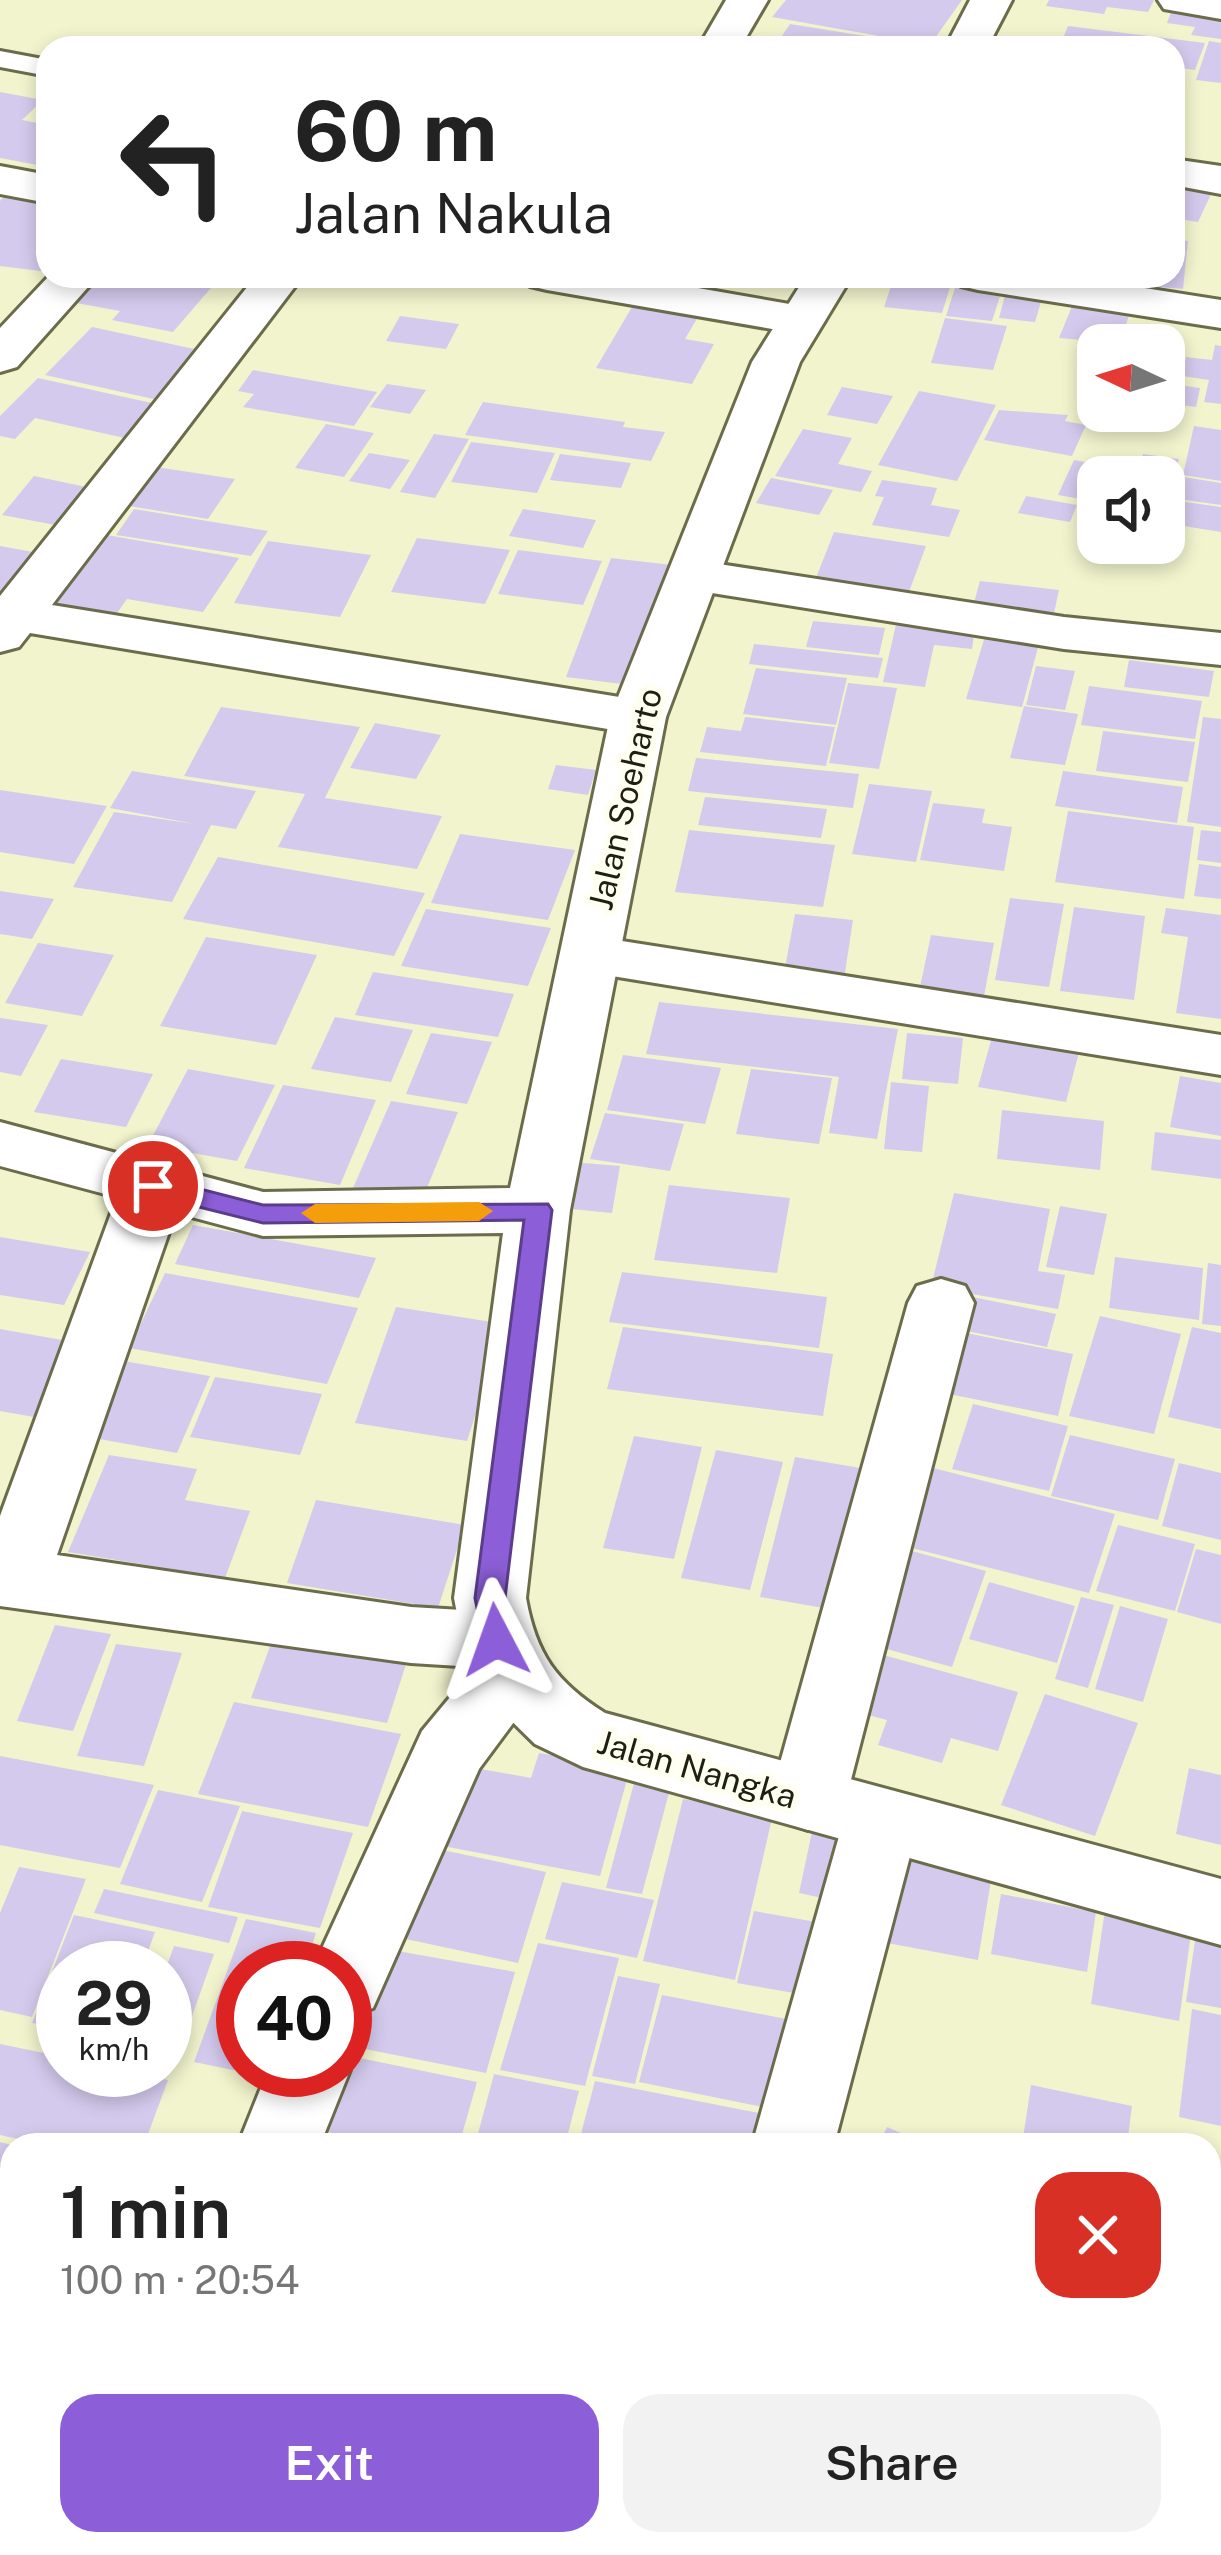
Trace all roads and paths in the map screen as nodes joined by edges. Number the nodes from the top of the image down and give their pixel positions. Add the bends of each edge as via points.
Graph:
1 (747, 0) edge
2 (991, 0) edge
3 (1179, 0) edge
4 (1221, 6) edge
5 (726, 36) edge
6 (972, 36) edge
7 (0, 59) edge
8 (36, 66) edge
9 (1185, 174) edge
10 (0, 180) edge
11 (1221, 180) edge
12 (36, 187) edge
13 (64, 288) edge
14 (270, 288) edge
15 (693, 288) edge
16 (1055, 288) edge
17 (815, 298) edge
18 (1221, 314) edge
19 (0, 357) edge
20 (693, 576) junction
21 (5, 621) edge
22 (1221, 649) edge
23 (638, 717) junction
24 (590, 955) junction
25 (1221, 1054) edge
26 (0, 1144) edge
27 (153, 1186) junction
28 (538, 1210) junction
29 (941, 1303) dead end
30 (7, 1577) edge
31 (503, 1658) junction
32 (808, 1799) junction
33 (881, 1822) junction
34 (1221, 1912) edge
35 (364, 1941) edge
36 (298, 2097) edge
37 (284, 2133) edge
38 (796, 2133) edge

1 - 5 street
2 - 6 street
3 - 4 street
7 - 8 lane
9 - 11 street
10 - 12 street
13 - 19 street
14 - 21 street
15 - 17 street
16 - 18 street
17 - 20 street, Jalan Soeharto via 776,362
20 - 22 street
20 - 23 street, Jalan Soeharto
21 - 23 street
23 - 24 street, Jalan Soeharto
24 - 25 street
24 - 28 street, Jalan Soeharto
26 - 27 street
27 - 28 street via 263,1214
27 - 30 street
28 - 31 street via 490,1598
29 - 32 street
30 - 31 street via 411,1635
31 - 32 street, Jalan Nangka via 539,1711 583,1737
31 - 35 street via 449,1752
32 - 33 street, Jalan Nangka
33 - 34 street, Jalan Nangka
33 - 38 street
36 - 37 street

